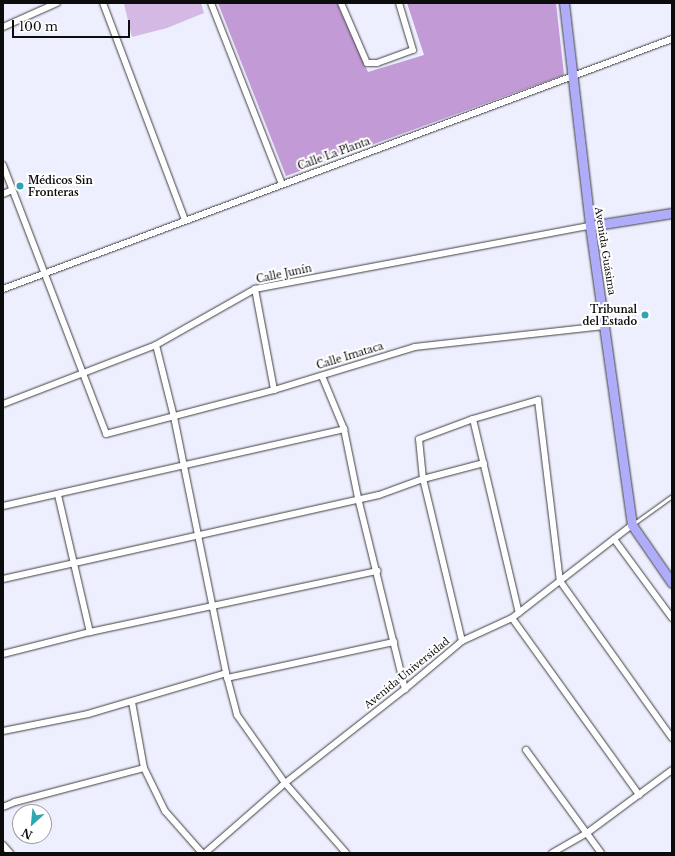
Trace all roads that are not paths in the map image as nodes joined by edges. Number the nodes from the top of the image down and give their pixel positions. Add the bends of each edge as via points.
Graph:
1 (57, 3) edge
2 (102, 3) edge
3 (211, 3) edge
4 (341, 3) edge
5 (399, 3) edge
6 (564, 3) edge
7 (3, 27) edge
8 (672, 39) edge
9 (572, 77) junction
10 (3, 166) edge
11 (282, 184) junction
12 (12, 190) junction
13 (3, 194) edge
14 (672, 213) edge
15 (185, 220) junction
16 (590, 226) junction
17 (45, 272) junction
18 (3, 289) edge
19 (255, 289) junction
20 (606, 326) junction
21 (156, 345) junction
22 (84, 372) junction
23 (322, 376) junction
24 (274, 390) junction
25 (3, 404) edge
26 (174, 417) junction
27 (473, 419) junction
28 (344, 429) junction
29 (484, 463) junction
30 (183, 467) junction
31 (423, 479) junction
32 (58, 495) junction
33 (672, 496) edge
34 (358, 498) junction
35 (3, 506) edge
36 (632, 525) junction
37 (197, 536) junction
38 (614, 539) junction
39 (73, 564) junction
40 (378, 571) junction
41 (3, 579) edge
42 (560, 581) junction
43 (672, 583) edge
44 (212, 606) junction
45 (519, 613) junction
46 (512, 618) junction
47 (672, 618) edge
48 (90, 632) junction
49 (462, 641) junction
50 (394, 642) junction
51 (3, 654) edge
52 (226, 675) junction
53 (405, 689) junction
54 (132, 702) junction
55 (3, 731) edge
56 (672, 738) edge
57 (526, 750) dead end
58 (144, 768) junction
59 (672, 770) edge
60 (285, 783) junction
61 (638, 795) junction
62 (3, 807) edge
63 (587, 833) junction
64 (3, 845) edge
65 (10, 853) edge
66 (202, 853) edge
67 (205, 853) edge
68 (346, 853) edge
69 (552, 853) edge
70 (600, 853) edge

1 - 7 street
2 - 15 street
3 - 11 street
4 - 5 street via 367,62 377,63 413,50
6 - 9 main road, Avenida Guásima
8 - 9 street, Calle La Planta
9 - 11 street, Calle La Planta
9 - 16 main road, Avenida Guásima
10 - 12 street
11 - 15 street, Calle La Planta
12 - 13 street
12 - 17 street
14 - 16 main road
15 - 17 street, Calle La Planta
16 - 19 street, Calle Junín
16 - 20 main road, Avenida Guásima
17 - 18 street, Calle La Planta
17 - 22 street
19 - 21 street, Calle Junín
19 - 24 street
20 - 23 street, Calle Imataca via 415,347
20 - 36 main road, Avenida Guásima
21 - 22 street, Calle Junín
21 - 26 street
22 - 25 street, Calle Junín
22 - 26 street, Calle Imataca via 106,434
23 - 24 street, Calle Imataca
23 - 28 street
24 - 26 street, Calle Imataca
26 - 30 street
27 - 29 street
27 - 31 street via 419,439
27 - 42 street via 538,400
28 - 30 street
28 - 34 street
29 - 31 street
29 - 45 street
30 - 32 street
30 - 37 street
31 - 34 street via 379,495
31 - 49 street
32 - 35 street
32 - 39 street
33 - 36 lane
34 - 37 street
34 - 40 street
36 - 38 street, Avenida Universidad
36 - 43 main road
37 - 39 street
37 - 44 street
38 - 42 street, Avenida Universidad
38 - 47 street
39 - 41 street
39 - 48 street
40 - 44 street
40 - 50 street
42 - 45 street, Avenida Universidad
42 - 56 street
44 - 48 street
44 - 52 street
45 - 46 street, Avenida Universidad
46 - 49 street, Avenida Universidad
46 - 61 street
48 - 51 street
49 - 53 street, Avenida Universidad
50 - 52 street
50 - 53 street
52 - 54 street
52 - 60 street via 237,715
53 - 60 street, Avenida Universidad
54 - 55 street
54 - 58 street
57 - 63 street
58 - 62 street
58 - 66 street via 165,811
59 - 61 street
60 - 67 street, Avenida Universidad
60 - 68 street
61 - 63 street
63 - 69 street
63 - 70 street
64 - 65 street

